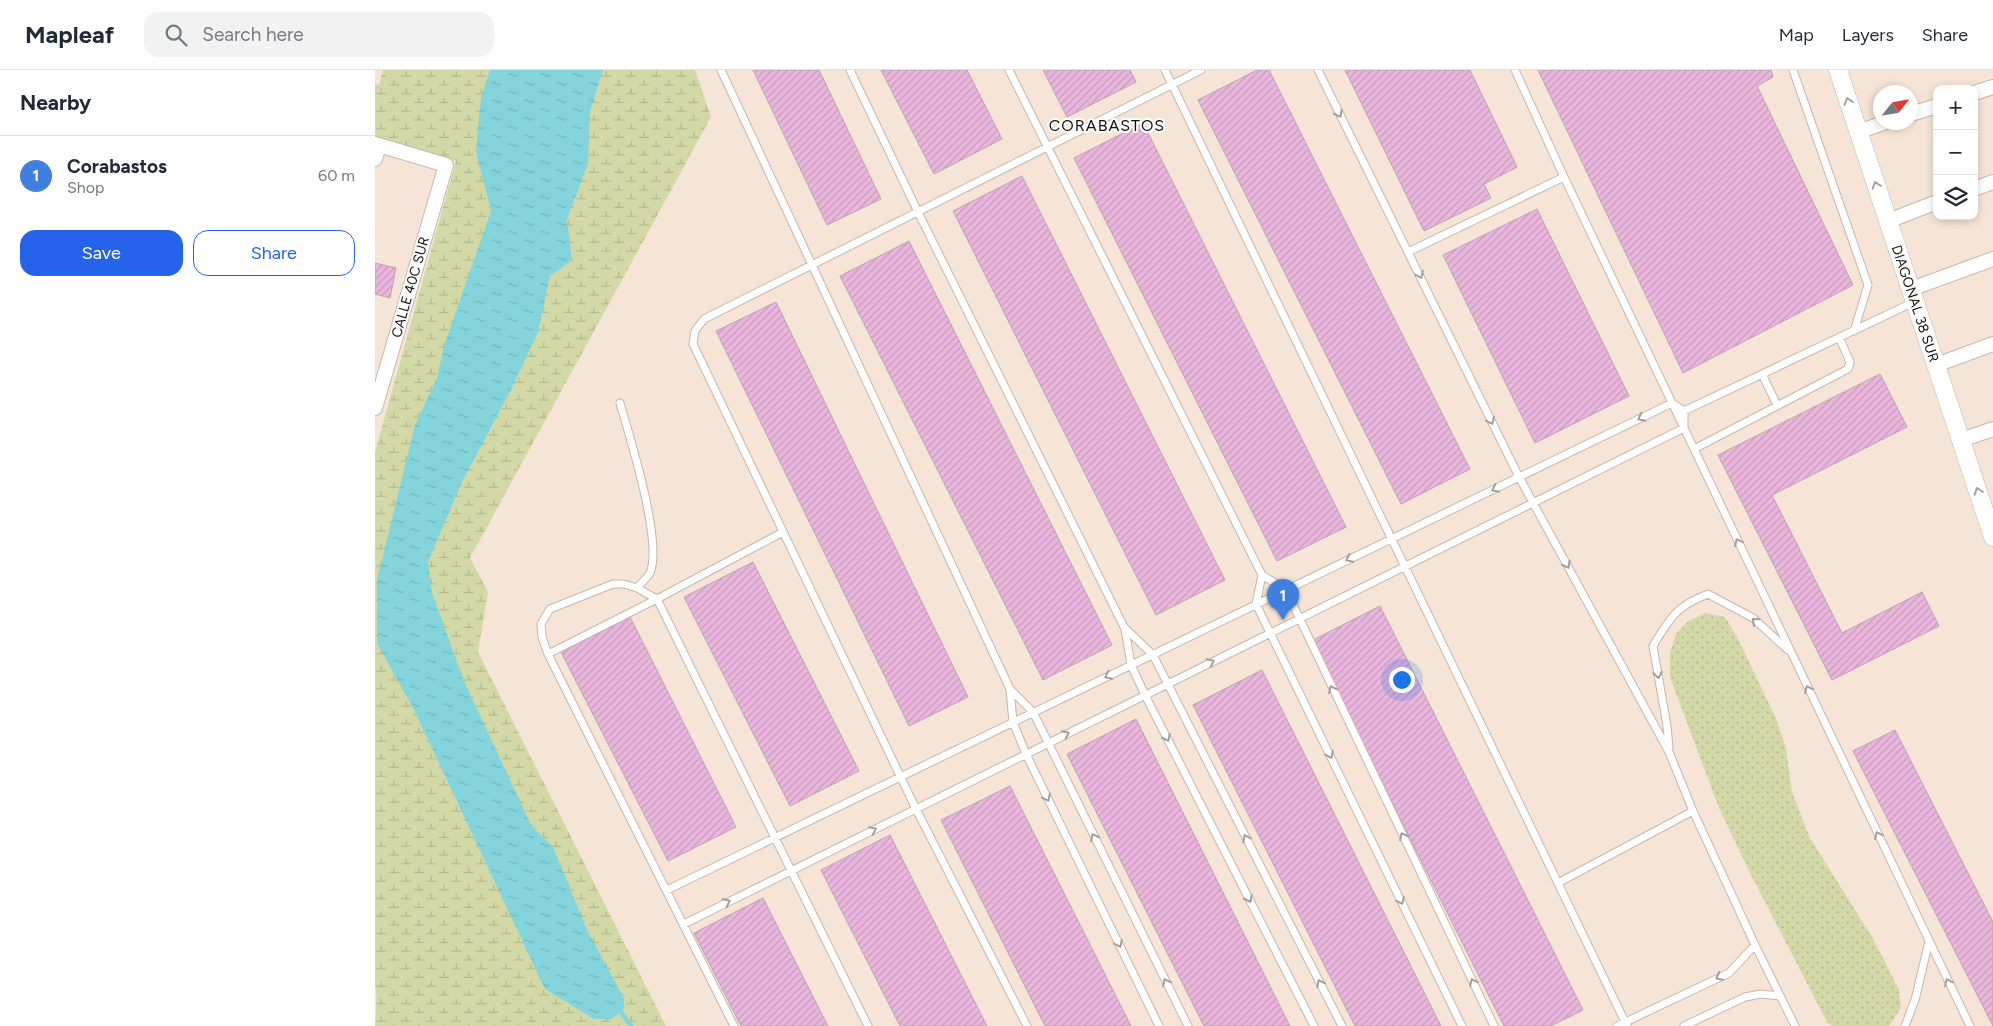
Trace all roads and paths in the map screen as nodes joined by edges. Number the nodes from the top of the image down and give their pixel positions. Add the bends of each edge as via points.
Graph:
1 (721, 70) edge
2 (850, 70) edge
3 (1009, 70) edge
4 (1165, 70) edge
5 (1201, 70) edge
6 (1318, 70) edge
7 (1515, 70) edge
8 (1793, 70) edge
9 (1838, 70) edge
10 (1172, 85) junction
11 (1993, 87) edge
12 (1978, 92) edge
13 (1933, 107) edge
14 (1918, 112) edge
15 (1873, 127) edge
16 (1858, 132) junction
17 (377, 145) edge
18 (1047, 148) junction
19 (375, 159) edge
20 (1564, 177) junction
21 (1993, 182) edge
22 (1978, 188) edge
23 (1933, 203) edge
24 (918, 212) junction
25 (1888, 220) junction
26 (1409, 252) junction
27 (1993, 259) edge
28 (812, 266) junction
29 (1912, 295) junction
30 (1854, 331) junction
31 (1839, 337) junction
32 (1993, 344) edge
33 (1936, 364) junction
34 (380, 373) edge
35 (1762, 374) junction
36 (621, 403) dead end
37 (1672, 403) junction
38 (1777, 405) junction
39 (375, 408) edge
40 (1684, 411) junction
41 (1684, 428) junction
42 (1993, 429) edge
43 (1961, 440) junction
44 (1694, 449) junction
45 (1519, 477) junction
46 (1533, 502) junction
47 (1990, 518) edge
48 (783, 532) junction
49 (1993, 537) edge
50 (1392, 538) junction
51 (1405, 566) junction
52 (1262, 575) junction
53 (637, 588) junction
54 (1286, 590) junction
55 (657, 599) junction
56 (1256, 604) junction
57 (1299, 619) junction
58 (1125, 629) junction
59 (1270, 633) junction
60 (1792, 653) junction
61 (548, 654) junction
62 (1153, 655) junction
63 (1131, 665) junction
64 (1167, 684) junction
65 (1010, 689) junction
66 (1145, 695) junction
67 (1033, 712) junction
68 (1013, 722) junction
69 (1048, 743) junction
70 (1669, 752) junction
71 (1026, 754) junction
72 (900, 777) junction
73 (916, 809) junction
74 (1693, 812) junction
75 (775, 838) junction
76 (791, 870) junction
77 (1558, 883) junction
78 (667, 890) junction
79 (684, 924) junction
80 (1929, 941) junction
81 (1755, 944) junction
82 (1781, 996) junction
83 (1626, 1024) edge
84 (734, 1026) edge
85 (868, 1026) edge
86 (1027, 1026) edge
87 (1159, 1026) edge
88 (1188, 1026) edge
89 (1314, 1026) edge
90 (1342, 1026) edge
91 (1462, 1026) edge
92 (1494, 1026) edge
93 (1617, 1026) edge
94 (1684, 1026) edge
95 (1795, 1026) edge
96 (1905, 1026) edge
97 (1969, 1026) edge

1 - 28 lane
2 - 24 lane
3 - 18 lane
4 - 10 lane
5 - 10 lane
6 -> 26 lane
7 - 20 lane
8 - 30 lane via 1868,285
16 -> 9 street, DIAGONAL 38 SUR
10 - 18 lane
10 - 50 lane
11 - 12 street
13 - 14 street
15 - 16 street
25 -> 16 street, DIAGONAL 38 SUR
17 - 19 street
17 - 34 street, CALLE 40C SUR via 446,165
18 - 24 lane
18 - 52 lane
20 - 26 lane
20 - 37 lane
21 - 22 street
23 - 25 street
24 - 28 lane
24 - 58 lane
25 - 29 street, DIAGONAL 38 SUR
26 -> 45 lane
27 - 29 street
28 - 48 lane via 704,319 695,331 693,344
28 - 65 lane
29 - 30 lane
29 - 33 street, DIAGONAL 38 SUR
30 - 31 lane
31 - 35 lane
31 - 38 lane via 1850,362 1848,369
32 - 33 street
33 - 43 street, DIAGONAL 38 SUR
34 - 39 street, CALLE 40C SUR
35 - 38 lane
35 - 40 lane
36 - 53 lane via 643,485 654,551 650,573
37 - 40 lane
37 - 41 lane
37 -> 45 lane
38 - 44 lane
40 - 41 lane
41 - 44 lane
41 - 46 lane
42 - 43 street
47 -> 43 street, DIAGONAL 38 SUR
60 -> 44 lane
45 - 46 lane
45 -> 50 lane
46 - 51 lane
46 -> 70 lane
47 - 49 street, DIAGONAL 38 SUR
48 - 55 lane
48 - 72 lane
50 - 51 lane
50 -> 54 lane
51 - 57 lane
51 - 77 lane
52 - 54 lane
52 - 56 lane
53 - 55 lane
53 - 61 lane via 613,584 550,609 541,624
54 - 56 lane
54 - 57 lane
55 - 61 lane
55 - 75 lane
56 - 59 lane
56 - 62 lane
57 - 59 lane
92 -> 57 lane
58 - 62 lane
58 - 63 lane
64 -> 59 lane
59 -> 91 lane
60 -> 70 lane via 1753,618 1708,594 1690,601 1676,612 1653,646
80 -> 60 lane
61 - 78 lane
62 - 63 lane
62 - 64 lane
63 - 66 lane
63 -> 67 lane
64 - 66 lane
90 -> 64 lane
65 - 67 lane
65 - 68 lane
69 -> 66 lane
66 -> 89 lane
67 - 68 lane
67 - 69 lane
68 - 71 lane
68 - 72 lane
69 - 71 lane
88 -> 69 lane
70 - 74 lane
71 - 73 lane
71 -> 87 lane
72 - 73 lane
72 - 75 lane
76 -> 73 lane
73 - 86 lane
74 - 77 lane
74 - 81 lane
75 - 76 lane
75 - 78 lane
79 -> 76 lane
76 - 85 lane
77 - 83 lane
78 - 79 lane
79 - 84 lane
80 - 96 lane via 1915,1000
97 -> 80 lane
81 - 82 lane
81 -> 83 lane via 1729,972
82 - 94 lane via 1761,994 1745,997
82 - 95 lane
83 - 93 lane

